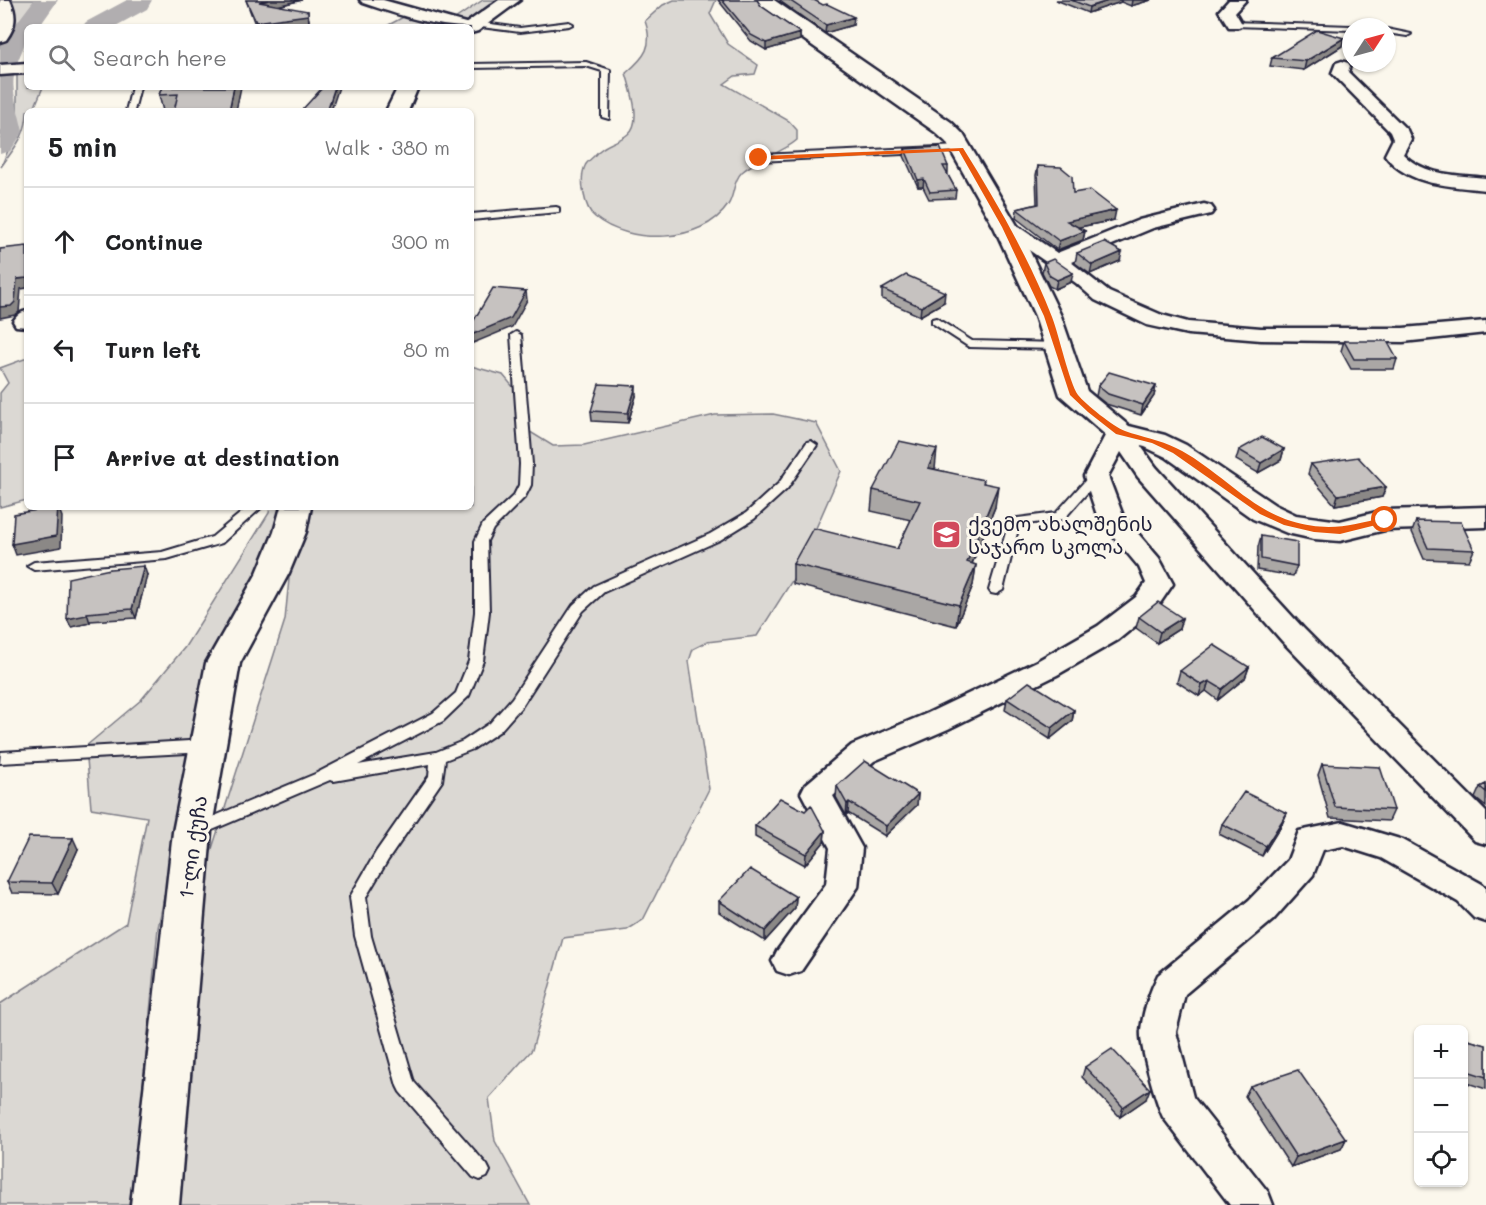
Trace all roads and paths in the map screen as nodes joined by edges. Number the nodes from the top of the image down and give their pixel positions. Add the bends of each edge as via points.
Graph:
1 (2, 0) edge
2 (368, 0) edge
3 (511, 0) edge
4 (765, 0) edge
5 (1238, 0) edge
6 (460, 24) edge
7 (473, 24) edge
8 (569, 24) dead end
9 (1234, 24) joint
10 (474, 26) edge
11 (1342, 28) edge
12 (1396, 32) edge
13 (1407, 34) dead end
14 (0, 37) edge
15 (474, 66) edge
16 (1342, 66) dead end
17 (24, 68) edge
18 (0, 70) edge
19 (135, 90) edge
20 (406, 90) edge
21 (131, 108) edge
22 (398, 108) edge
23 (606, 117) dead end
24 (961, 149) junction
25 (759, 158) dead end
26 (1486, 184) edge
27 (555, 210) dead end
28 (1204, 210) dead end
29 (474, 217) edge
30 (1006, 227) junction
31 (1055, 261) junction
32 (936, 321) dead end
33 (1486, 327) edge
34 (516, 335) dead end
35 (1058, 346) junction
36 (1119, 432) junction
37 (811, 445) dead end
38 (1096, 476) junction
39 (252, 510) edge
40 (295, 510) edge
41 (1486, 517) edge
42 (34, 566) dead end
43 (996, 590) dead end
44 (208, 746) junction
45 (438, 757) junction
46 (1, 758) edge
47 (320, 778) junction
48 (192, 832) junction
49 (1486, 832) edge
50 (1486, 908) edge
51 (789, 961) dead end
52 (480, 1171) dead end
53 (155, 1205) edge
54 (1254, 1205) edge

1 - 14 street via 8,10 6,28
2 - 6 street
3 - 7 street
4 - 24 street via 943,127
5 - 9 street via 1227,11
8 - 10 lane via 520,30
9 - 11 lane
12 - 13 lane
15 - 23 lane via 600,66 606,70
16 - 26 street via 1340,73 1398,130 1402,139 1395,155 1401,165 1424,174
17 - 18 street
19 - 21 lane
20 - 22 street
24 - 25 lane
24 - 30 street
27 - 29 lane
28 - 31 street via 1165,216
30 - 31 street
30 - 35 street
31 - 33 street via 1126,309 1188,328 1261,334 1403,335
32 - 35 lane via 969,344
34 - 47 lane via 525,485 519,497 488,527 481,541 482,612 476,661 462,696 438,717
35 - 36 street via 1074,395
36 - 38 street
36 - 41 street via 1176,451 1264,512 1287,523 1340,531 1385,520
36 - 49 street via 1147,472 1293,635
37 - 45 lane via 783,486 750,516 715,537 598,589 578,608 517,702 495,727
38 - 43 lane via 1060,516 1014,522
38 - 51 street via 1111,518 1150,564 1160,584 1146,603 1108,633 1047,668 863,753 816,793 846,848 842,886
39 - 42 lane via 217,540 162,556
40 - 44 street, 1-ლი ქუჩა via 273,573 223,663
44 - 46 lane
44 - 48 street, 1-ლი ქუჩა
45 - 47 lane
45 - 52 lane via 437,777 358,897 363,936 406,1086
47 - 48 lane
48 - 53 street, 1-ლი ქუჩა
50 - 54 street via 1470,893 1392,849 1343,834 1310,840 1302,866 1261,910 1170,986 1158,1032 1176,1104

